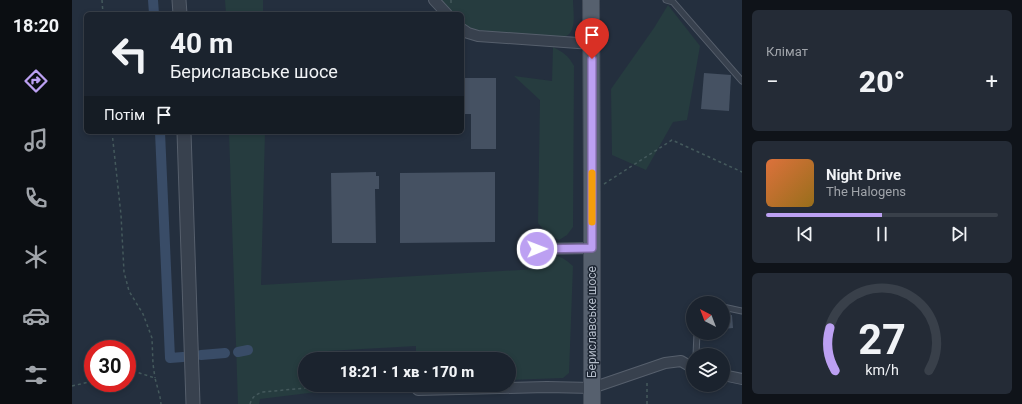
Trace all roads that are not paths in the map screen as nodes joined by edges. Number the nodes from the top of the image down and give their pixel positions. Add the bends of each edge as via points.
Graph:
1 (179, 0) edge
2 (434, 0) edge
3 (591, 0) edge
4 (666, 0) edge
5 (180, 12) edge
6 (445, 12) edge
7 (464, 30) edge
8 (592, 44) junction
9 (742, 81) edge
10 (184, 134) edge
11 (592, 248) junction
12 (537, 249) dead end
13 (730, 308) edge
14 (742, 311) edge
15 (686, 364) edge
16 (730, 376) edge
17 (742, 379) edge
18 (516, 388) edge
19 (592, 396) edge
20 (194, 404) edge

1 - 5 street
2 - 6 street
3 - 8 main road, Бериславське шосе
4 - 9 lane via 673,2
7 - 8 street via 478,36
8 - 11 main road, Бериславське шосе
10 - 20 street
11 - 12 street
11 - 19 main road, Бериславське шосе
13 - 14 lane
15 - 19 street via 681,361 665,362
16 - 17 street
18 - 19 street via 546,387

